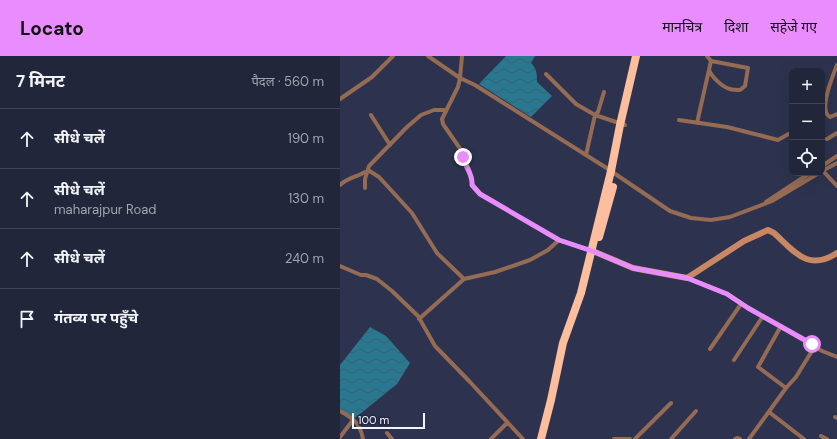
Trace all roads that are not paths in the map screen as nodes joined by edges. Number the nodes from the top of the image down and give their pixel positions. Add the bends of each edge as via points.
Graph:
1 (393, 56) edge
2 (428, 56) edge
3 (462, 56) edge
4 (636, 56) edge
5 (640, 56) edge
6 (707, 56) edge
7 (711, 61) junction
8 (837, 65) edge
9 (709, 70) junction
10 (546, 74) dead end
11 (459, 83) junction
12 (604, 92) dead end
13 (340, 99) edge
14 (825, 107) edge
15 (446, 110) junction
16 (837, 114) edge
17 (371, 115) dead end
18 (595, 115) junction
19 (825, 115) edge
20 (679, 120) dead end
21 (696, 123) junction
22 (623, 124) junction
23 (837, 133) edge
24 (789, 134) edge
25 (827, 139) dead end
26 (390, 145) junction
27 (586, 156) junction
28 (837, 156) edge
29 (837, 163) edge
30 (825, 164) edge
31 (368, 170) junction
32 (825, 170) edge
33 (613, 173) junction
34 (825, 175) edge
35 (805, 176) edge
36 (815, 176) edge
37 (340, 185) edge
38 (837, 186) edge
39 (365, 188) dead end
40 (766, 203) junction
41 (559, 240) junction
42 (593, 251) junction
43 (837, 253) edge
44 (340, 266) edge
45 (687, 278) junction
46 (464, 279) junction
47 (741, 304) junction
48 (763, 316) junction
49 (419, 319) junction
50 (780, 326) junction
51 (815, 346) junction
52 (710, 349) dead end
53 (837, 357) edge
54 (734, 360) dead end
55 (786, 388) junction
56 (671, 403) dead end
57 (340, 411) edge
58 (696, 411) dead end
59 (769, 412) junction
60 (353, 420) junction
61 (508, 423) junction
62 (387, 433) dead end
63 (822, 436) dead end
64 (340, 437) edge
65 (363, 439) edge
66 (392, 439) edge
67 (491, 439) edge
68 (523, 439) edge
69 (541, 439) edge
70 (546, 439) edge
71 (614, 439) edge
72 (630, 439) edge
73 (634, 439) edge
74 (671, 439) edge
75 (735, 439) edge
76 (740, 439) edge
77 (749, 439) edge
78 (804, 439) edge
79 (826, 439) edge

1 - 13 street via 372,77
2 - 11 street
3 - 11 street
4 - 22 highway
5 - 22 highway
6 - 7 street
7 - 9 street
7 - 9 street via 748,68 745,86 740,90 729,89
8 - 14 street via 830,82
9 - 21 street
10 - 18 street via 576,104
11 - 15 street
11 - 27 street via 475,85
12 - 18 street
15 - 26 street via 434,110 421,115
15 - 41 street via 442,119 443,124 461,150 475,189
16 - 19 street
17 - 26 street
18 - 22 street
18 - 27 street
20 - 21 street
21 - 24 street via 727,127 778,140
22 - 33 highway
23 - 25 street
26 - 31 street via 372,161
27 - 33 street
28 - 30 street
29 - 32 street
31 - 37 street
31 - 39 street
31 - 46 street via 379,177 412,213 437,253
33 - 40 street via 670,211 690,218 711,220 730,217
33 - 42 highway
34 - 38 street
35 - 40 street
36 - 40 street
41 - 42 street
41 - 46 street via 530,260
42 - 45 street via 633,268
42 - 69 highway via 563,343
42 - 70 highway via 587,289 567,349
43 - 45 street via 814,262 803,258 768,230 744,241
44 - 49 street via 377,279
45 - 47 street via 727,294
46 - 49 street
47 - 48 street
47 - 52 street
48 - 50 street
48 - 54 street
49 - 61 street via 434,346
50 - 51 street
50 - 55 street via 758,367
51 - 53 street
51 - 55 street
55 - 59 street
56 - 73 street
57 - 60 street
58 - 74 street
59 - 77 street
59 - 78 street
60 - 64 street
60 - 65 street via 360,427
61 - 67 street
61 - 68 street
62 - 66 street
63 - 79 street
71 - 72 street
75 - 76 street

